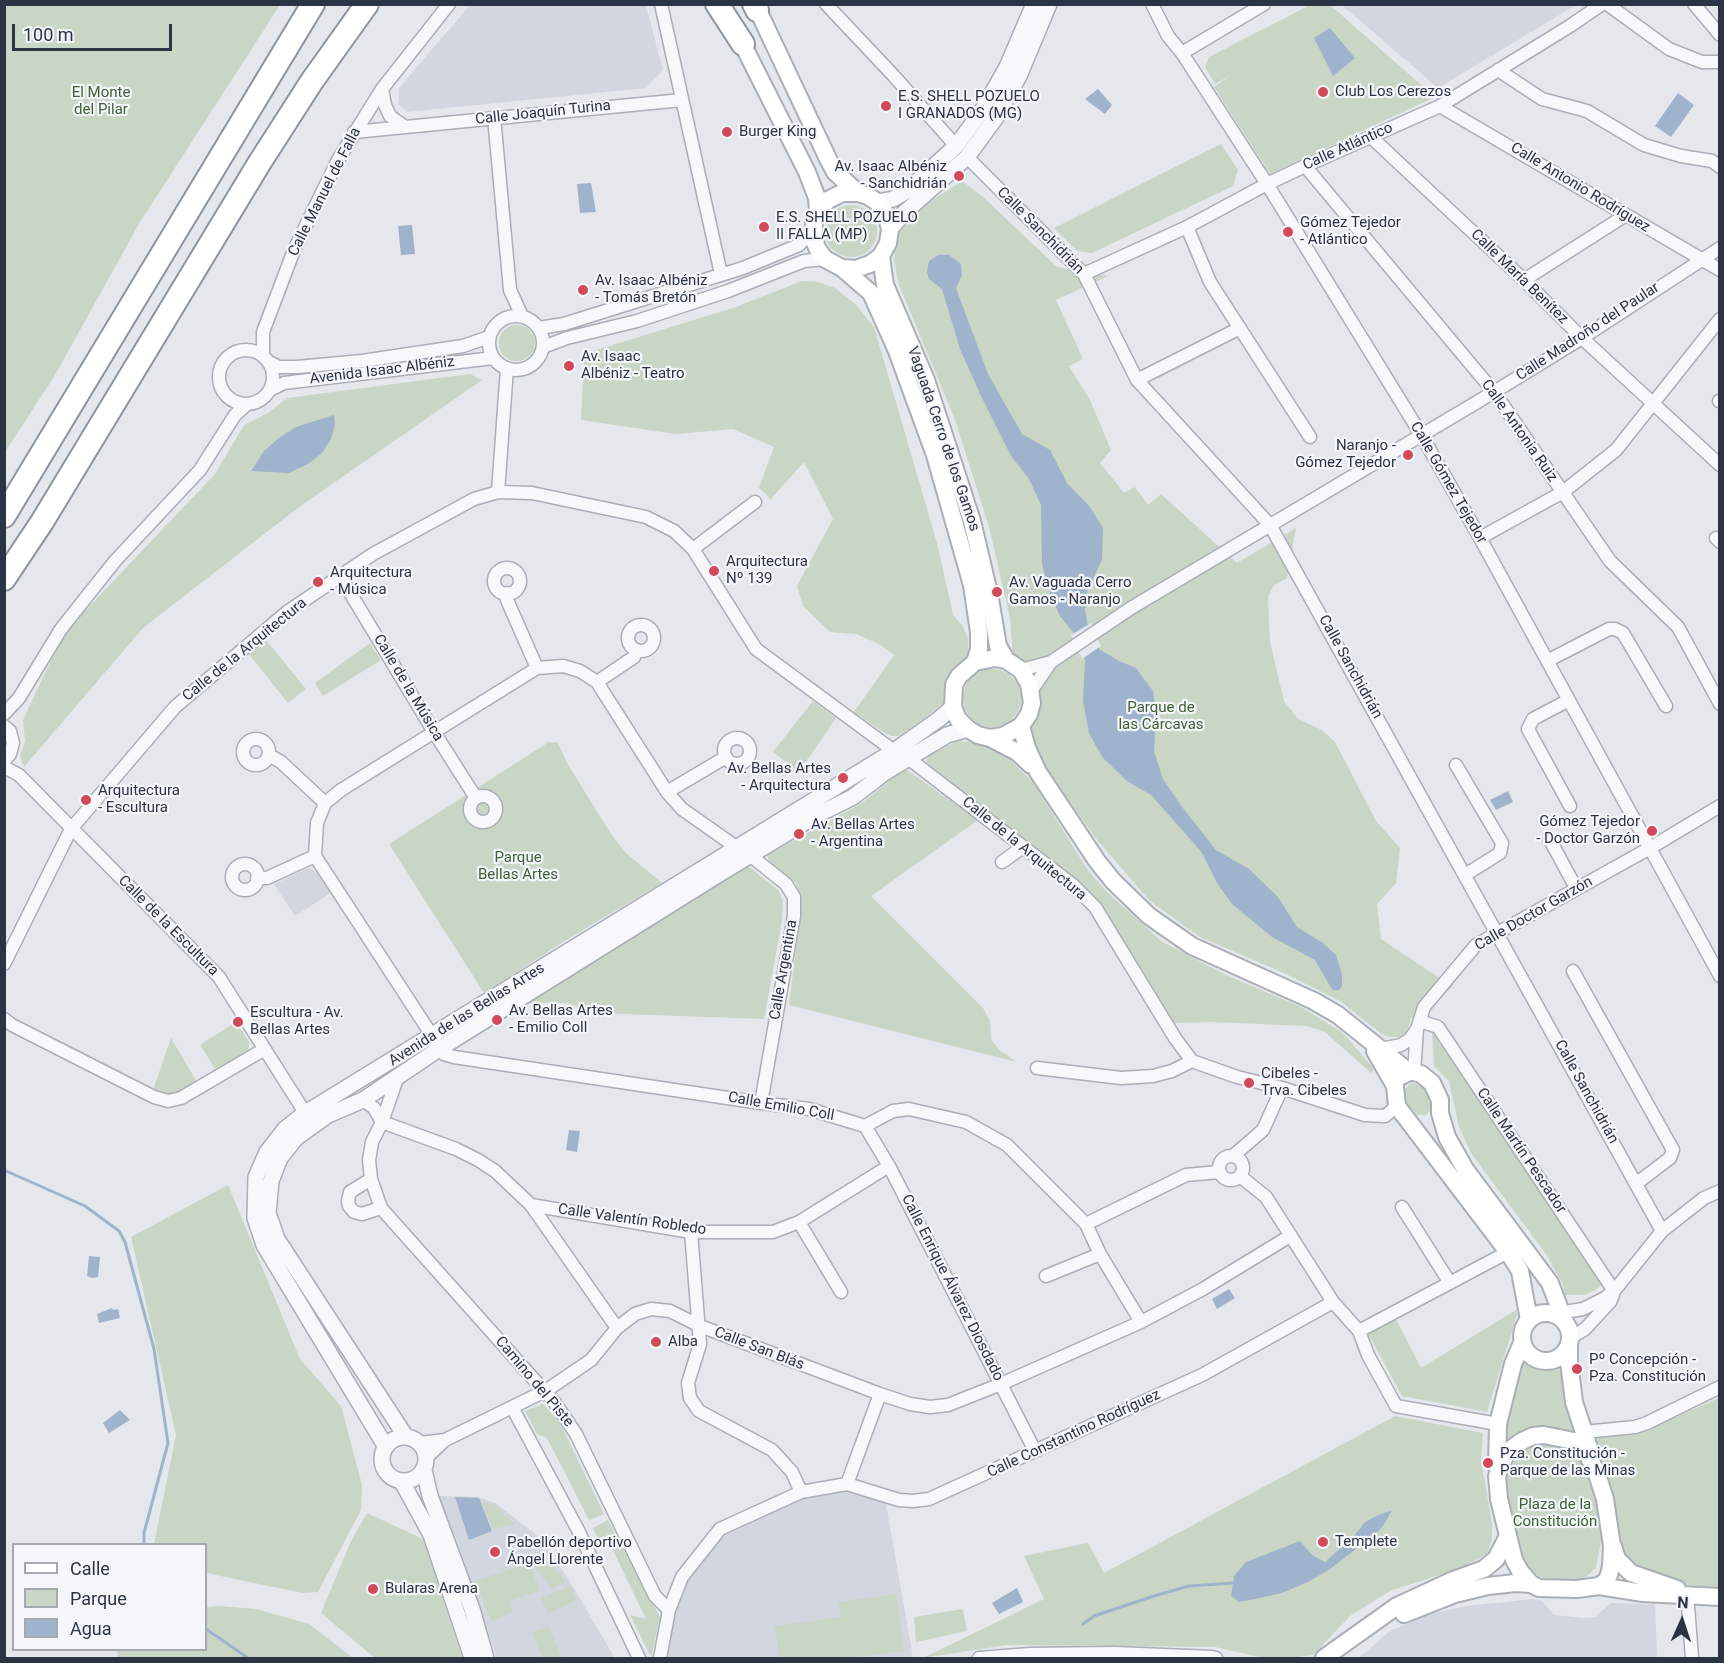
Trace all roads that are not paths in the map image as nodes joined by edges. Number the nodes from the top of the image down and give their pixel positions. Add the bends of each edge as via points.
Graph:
1 (313, 4) edge
2 (326, 4) edge
3 (367, 4) edge
4 (383, 4) edge
5 (449, 4) edge
6 (661, 4) edge
7 (717, 4) edge
8 (723, 4) edge
9 (826, 4) edge
10 (1034, 4) edge
11 (1049, 4) edge
12 (1152, 4) edge
13 (1264, 4) edge
14 (1602, 4) edge
15 (1607, 4) edge
16 (1694, 4) edge
17 (755, 6) edge
18 (1719, 36) edge
19 (743, 44) junction
20 (1182, 53) junction
21 (1719, 62) edge
22 (1498, 70) junction
23 (382, 89) junction
24 (682, 100) junction
25 (1440, 106) junction
26 (249, 111) junction
27 (494, 117) junction
28 (405, 127) junction
29 (354, 132) junction
30 (1371, 137) junction
31 (271, 145) junction
32 (956, 146) junction
33 (967, 158) junction
34 (1305, 166) junction
35 (1719, 167) edge
36 (1267, 184) junction
37 (858, 193) junction
38 (877, 202) junction
39 (818, 211) junction
40 (1626, 216) junction
41 (1187, 227) junction
42 (813, 229) junction
43 (890, 229) junction
44 (1719, 248) edge
45 (880, 256) junction
46 (825, 259) junction
47 (1701, 259) junction
48 (842, 268) junction
49 (1719, 270) edge
50 (721, 274) junction
51 (1084, 274) junction
52 (1524, 280) junction
53 (510, 290) junction
54 (522, 316) junction
55 (1719, 319) edge
56 (501, 320) junction
57 (539, 328) junction
58 (1240, 328) junction
59 (263, 332) junction
60 (489, 337) junction
61 (1582, 338) junction
62 (543, 347) junction
63 (245, 350) junction
64 (493, 358) junction
65 (267, 359) junction
66 (507, 368) junction
67 (1137, 380) junction
68 (272, 389) junction
69 (1494, 392) junction
70 (227, 397) junction
71 (1653, 403) junction
72 (246, 405) junction
73 (222, 434) junction
74 (1422, 436) junction
75 (1310, 437) dead end
76 (1719, 465) edge
77 (498, 492) junction
78 (1563, 492) junction
79 (755, 502) dead end
80 (4, 516) edge
81 (1270, 525) junction
82 (1480, 538) junction
83 (693, 549) junction
84 (340, 576) junction
85 (4, 579) edge
86 (507, 593) dead end
87 (637, 650) dead end
88 (1006, 660) junction
89 (1548, 661) junction
90 (975, 662) junction
91 (1051, 662) junction
92 (537, 668) junction
93 (1021, 670) junction
94 (597, 682) junction
95 (1032, 691) junction
96 (19, 698) junction
97 (1569, 700) junction
98 (1719, 704) edge
99 (1666, 706) dead end
100 (953, 707) junction
101 (4, 714) edge
102 (1021, 726) junction
103 (7, 728) edge
104 (968, 729) junction
105 (434, 732) junction
106 (990, 738) junction
107 (894, 750) junction
108 (268, 755) dead end
109 (726, 757) dead end
110 (7, 758) edge
111 (908, 758) junction
112 (1456, 765) dead end
113 (4, 767) edge
114 (1038, 772) junction
115 (20, 775) junction
116 (668, 792) junction
117 (476, 798) dead end
118 (325, 803) junction
119 (1570, 806) dead end
120 (1719, 806) edge
121 (71, 829) junction
122 (1550, 840) dead end
123 (1023, 847) junction
124 (736, 848) junction
125 (1650, 848) junction
126 (315, 855) junction
127 (751, 856) junction
128 (1002, 862) dead end
129 (1465, 875) junction
130 (257, 878) dead end
131 (1576, 888) junction
132 (1497, 933) junction
133 (4, 963) edge
134 (1573, 971) dead end
135 (1719, 975) edge
136 (4, 1019) edge
137 (1418, 1025) junction
138 (435, 1043) junction
139 (1375, 1046) junction
140 (263, 1050) junction
141 (1192, 1061) junction
142 (1037, 1068) dead end
143 (1412, 1072) junction
144 (398, 1076) junction
145 (1395, 1086) junction
146 (1282, 1088) junction
147 (363, 1100) junction
148 (761, 1103) junction
149 (1397, 1106) junction
150 (1440, 1113) junction
151 (309, 1120) junction
152 (382, 1122) junction
153 (1411, 1124) junction
154 (865, 1126) junction
155 (1233, 1156) junction
156 (889, 1166) junction
157 (1219, 1172) junction
158 (1240, 1176) junction
159 (371, 1179) junction
160 (1637, 1183) junction
161 (1719, 1191) edge
162 (531, 1205) junction
163 (1402, 1207) dead end
164 (381, 1208) junction
165 (799, 1222) junction
166 (1086, 1224) junction
167 (1662, 1231) junction
168 (691, 1232) junction
169 (1290, 1236) junction
170 (1508, 1252) junction
171 (1100, 1254) junction
172 (1046, 1276) dead end
173 (1450, 1283) junction
174 (1614, 1291) junction
175 (841, 1292) dead end
176 (1333, 1302) junction
177 (1529, 1320) junction
178 (1141, 1322) junction
179 (700, 1326) junction
180 (1564, 1327) junction
181 (617, 1328) junction
182 (1359, 1331) junction
183 (1522, 1343) junction
184 (1001, 1384) junction
185 (1719, 1387) edge
186 (545, 1391) junction
187 (880, 1394) junction
188 (512, 1407) junction
189 (1498, 1424) junction
190 (1584, 1432) junction
191 (413, 1440) junction
192 (445, 1440) junction
193 (386, 1446) junction
194 (1035, 1451) junction
195 (425, 1464) junction
196 (1596, 1471) junction
197 (1497, 1476) junction
198 (402, 1482) junction
199 (847, 1484) junction
200 (801, 1492) junction
201 (1507, 1538) junction
202 (1612, 1546) junction
203 (1531, 1584) junction
204 (1599, 1586) junction
205 (1684, 1595) junction
206 (1713, 1596) edge
207 (669, 1610) junction
208 (472, 1659) edge
209 (486, 1659) edge
210 (639, 1659) edge
211 (660, 1659) edge
212 (979, 1659) edge
213 (1216, 1659) edge
214 (1324, 1659) edge
215 (1340, 1659) edge
216 (1692, 1659) edge

1 - 26 highway
2 - 26 highway
3 - 31 highway
4 - 31 highway via 309,104
5 - 23 street, Calle Manuel de Falla
6 - 24 street
7 - 19 highway
8 - 19 main road
9 - 32 street
10 - 32 street via 1006,68 984,108
11 - 33 street via 1014,86 998,116
12 - 20 street, Calle Gómez Tejedor via 1168,36
13 - 20 street
14 - 22 street, Calle Atlántico
15 - 21 street via 1669,49 1702,62
16 - 18 street
17 - 37 main road via 829,161
19 - 39 main road via 807,172
20 - 36 street, Calle Gómez Tejedor
22 - 25 street, Calle Atlántico
22 - 35 street via 1542,99 1587,111 1644,146 1712,161
23 - 28 street via 390,116
23 - 29 street, Calle Manuel de Falla
24 - 27 street, Calle Joaquín Turina
24 - 50 street
25 - 30 street, Calle Atlántico
25 - 40 street, Calle Antonio Rodríguez
26 - 80 highway
27 - 28 street, Calle Joaquín Turina
27 - 53 street
28 - 29 street, Calle Joaquín Turina
29 - 59 street, Calle Manuel de Falla via 294,250
30 - 34 street, Calle Atlántico
30 - 52 street, Calle María Benítez
31 - 85 highway
32 - 38 street via 908,190
33 - 43 street
33 - 51 street, Calle Sanchidrián
34 - 36 street, Calle Atlántico
34 - 69 street, Calle Antonia Ruiz
36 - 41 street, Calle Atlántico
36 - 74 street, Calle Gómez Tejedor
37 - 38 main road
37 - 39 main road via 842,193
38 - 43 main road
39 - 42 main road
40 - 47 street, Calle Antonio Rodríguez
40 - 52 street
41 - 51 street, Calle Atlántico
41 - 58 street via 1210,282
42 - 46 main road via 814,240
42 - 50 street via 799,245
43 - 45 main road
44 - 47 street, Calle Madroño del Paular
45 - 48 main road via 856,269
45 - 88 main road, Vaguada Cerro de los Gamos via 885,285 926,380 969,510 998,646
46 - 48 main road, Vaguada Cerro de los Gamos
46 - 62 street via 804,261 709,298
47 - 49 street, Calle Antonio Rodríguez
47 - 61 street, Calle Madroño del Paular
48 - 90 main road, Vaguada Cerro de los Gamos via 871,293 935,455 972,585 979,632
50 - 57 street via 564,324
51 - 67 street, Calle Sanchidrián
52 - 61 street, Calle María Benítez
53 - 54 street
53 - 56 street
54 - 56 street
54 - 57 street
55 - 71 street
56 - 60 street
57 - 62 street
58 - 67 street
58 - 75 street
59 - 63 street, Calle Manuel de Falla
59 - 65 street, Calle Manuel de Falla
60 - 64 street
60 - 65 street, Avenida Isaac Albéniz via 463,346 362,361 279,367
61 - 69 street, Calle Madroño del Paular
61 - 71 street, Calle María Benítez
62 - 66 street via 534,363 526,368
63 - 65 street
63 - 70 street via 230,354 221,367 220,383
64 - 66 street
64 - 68 street, Avenida Isaac Albéniz via 284,383
65 - 68 street via 274,380
66 - 77 street
67 - 81 street, Calle Sanchidrián
68 - 72 street via 256,403
69 - 74 street, Calle Madroño del Paular
69 - 78 street, Calle Antonia Ruiz
70 - 72 street
70 - 73 street via 228,414
71 - 76 street, Calle María Benítez
71 - 78 street via 1616,450
72 - 73 street
73 - 96 street via 200,470 115,561 61,629
74 - 81 street, Calle Madroño del Paular
74 - 82 street, Calle Gómez Tejedor
77 - 83 street, Calle de la Arquitectura via 532,493 645,517 674,531
77 - 84 street, Calle de la Arquitectura via 474,498
78 - 82 street
78 - 98 street, Calle Antonia Ruiz via 1610,561 1678,627
79 - 83 street
81 - 91 street, Calle Madroño del Paular via 1131,608
81 - 129 street, Calle Sanchidrián
82 - 89 street, Calle Gómez Tejedor
83 - 107 street, Calle de la Arquitectura via 756,649
84 - 105 street, Calle de la Música
84 - 121 street, Calle de la Arquitectura via 288,612 175,707
86 - 92 street
87 - 94 street via 634,657
88 - 90 main road
88 - 93 main road
89 - 97 street, Calle Gómez Tejedor
89 - 99 street via 1615,629 1623,633
90 - 100 main road via 954,685
91 - 93 street
91 - 95 street
92 - 94 street via 563,666
92 - 105 street
93 - 95 main road
94 - 116 street
95 - 102 main road via 1029,714
96 - 101 street
96 - 103 street
97 - 119 street via 1533,719 1528,729
97 - 125 street, Calle Gómez Tejedor
100 - 104 main road
100 - 107 street, Avenida de las Bellas Artes
102 - 106 main road
102 - 114 main road
103 - 110 street via 13,742
104 - 106 main road
104 - 111 street, Avenida de las Bellas Artes via 947,735
105 - 117 street, Calle de la Música
105 - 118 street
106 - 114 main road via 1017,752
107 - 124 street, Avenida de las Bellas Artes
108 - 118 street via 281,762
109 - 116 street
110 - 115 street, Calle de la Escultura
111 - 123 street, Calle de la Arquitectura
111 - 127 street, Avenida de las Bellas Artes via 853,797
112 - 129 street via 1502,843 1500,853
113 - 115 street, Calle de la Escultura
114 - 139 main road via 1097,861 1149,916 1192,946 1314,1001
115 - 121 street, Calle de la Escultura
116 - 124 street via 682,809
118 - 126 street via 317,823
120 - 125 street, Calle Doctor Garzón
121 - 133 street, Calle de la Arquitectura
121 - 140 street, Calle de la Escultura via 219,976
122 - 131 street
123 - 128 street
123 - 141 street, Calle de la Arquitectura via 1095,907
124 - 127 street
124 - 138 street, Avenida de las Bellas Artes
125 - 131 street, Calle Doctor Garzón
125 - 135 street, Calle Gómez Tejedor
126 - 130 street via 267,878
126 - 138 street
127 - 138 street, Avenida de las Bellas Artes
127 - 148 street, Calle Argentina via 786,884 794,897 794,916
129 - 132 street, Calle Sanchidrián
131 - 132 street, Calle Doctor Garzón
132 - 137 street, Calle Doctor Garzón via 1476,945 1424,1007
132 - 160 street, Calle Sanchidrián
134 - 160 street via 1673,1150 1670,1158
136 - 140 street via 145,1093 168,1101 182,1098
137 - 139 street, Calle Doctor Garzón via 1401,1045
137 - 143 street, Calle Doctor Garzón
137 - 174 street, Calle Martín Pescador via 1438,1026
138 - 144 street, Avenida de las Bellas Artes
138 - 148 street, Calle Emilio Coll via 444,1054 454,1057
138 - 151 street, Avenida de las Bellas Artes
139 - 143 main road
139 - 145 main road
140 - 151 street, Calle de la Escultura
141 - 142 street via 1153,1076 1121,1078
141 - 146 street
143 - 145 main road via 1400,1077
143 - 150 main road via 1427,1078 1435,1088
144 - 147 street, Avenida de las Bellas Artes
144 - 152 street, Camino del Piste
145 - 149 main road
146 - 149 street via 1365,1115 1385,1116
146 - 155 street via 1263,1130
147 - 151 street, Avenida de las Bellas Artes
147 - 152 street via 374,1107
148 - 154 street, Calle Emilio Coll via 809,1109
149 - 153 main road
150 - 153 main road via 1432,1124
150 - 180 main road via 1447,1137 1465,1169 1550,1283
151 - 191 street, Avenida de las Bellas Artes via 280,1158 271,1181 268,1213 277,1239
151 - 193 street, Avenida de las Bellas Artes via 285,1129 267,1152 256,1178 255,1218 264,1245
152 - 159 street, Camino del Piste via 372,1142
152 - 162 street via 478,1160
153 - 170 main road
154 - 156 street, Calle Enrique Álvarez Diosdado
154 - 166 street via 893,1111 909,1109 966,1122 1007,1145
155 - 157 street via 1220,1161
155 - 158 street via 1242,1164
156 - 165 street, Calle Valentín Robledo
156 - 184 street, Calle Enrique Álvarez Diosdado
157 - 158 street via 1230,1180
157 - 166 street via 1186,1174
158 - 169 street via 1266,1197
159 - 164 street, Camino del Piste
159 - 164 street via 350,1192 349,1206 362,1214
160 - 167 street, Calle Sanchidrián
161 - 167 street
162 - 168 street, Calle Valentín Robledo
162 - 181 street
163 - 173 street
164 - 186 street, Camino del Piste
165 - 168 street, Calle Valentín Robledo via 773,1232
165 - 175 street
166 - 171 street
167 - 174 street
168 - 179 street
169 - 176 street
169 - 178 street, Calle San Blás
170 - 173 street
170 - 177 main road via 1520,1271
171 - 172 street
171 - 178 street
173 - 182 street
174 - 180 street via 1583,1309
174 - 180 street via 1610,1302 1585,1329
176 - 182 street
176 - 194 street, Calle Constantino Rodríguez via 1202,1375
177 - 180 main road via 1544,1313
177 - 183 main road
178 - 184 street, Calle San Blás
179 - 181 street, Calle San Blás via 670,1311 651,1309 635,1314
179 - 187 street, Calle San Blás
179 - 200 street via 700,1344 688,1383 690,1398 699,1411 772,1450 792,1472
180 - 183 main road via 1563,1353 1555,1359 1535,1359
180 - 190 main road via 1574,1397
181 - 186 street, Calle San Blás via 591,1360
182 - 189 street via 1396,1406
183 - 189 main road
184 - 187 street, Calle San Blás via 948,1405 930,1407
184 - 194 street, Calle Enrique Álvarez Diosdado
185 - 190 street via 1647,1424
186 - 188 street, Calle San Blás
186 - 207 street, Camino del Piste via 576,1434 655,1596
187 - 199 street
188 - 192 street, Calle San Blás
188 - 210 street via 578,1530
189 - 197 main road
190 - 196 main road
191 - 192 street, Calle San Blás
191 - 193 street via 395,1439
191 - 195 street via 424,1450
192 - 195 street, Calle San Blás
193 - 198 street via 382,1457 384,1469 391,1478
194 - 199 street, Calle Constantino Rodríguez via 929,1499 899,1500
195 - 198 street via 415,1479
195 - 209 street via 430,1496 472,1609
196 - 197 main road via 1586,1452 1574,1441 1544,1435 1533,1436 1510,1450
196 - 202 main road
197 - 201 main road
198 - 208 street via 431,1535
199 - 200 street, Calle Constantino Rodríguez
200 - 207 street, Calle Constantino Rodríguez via 720,1529 682,1576
201 - 203 main road via 1514,1560
201 - 214 main road via 1496,1559 1484,1569 1397,1606
202 - 204 main road via 1609,1575
202 - 206 main road via 1617,1559 1631,1573 1674,1589
203 - 204 main road via 1551,1590
203 - 215 main road via 1488,1586 1455,1594 1399,1616 1365,1637
204 - 205 main road
205 - 206 main road
205 - 216 street
207 - 211 street, Calle Constantino Rodríguez
212 - 213 street via 1115,1653

